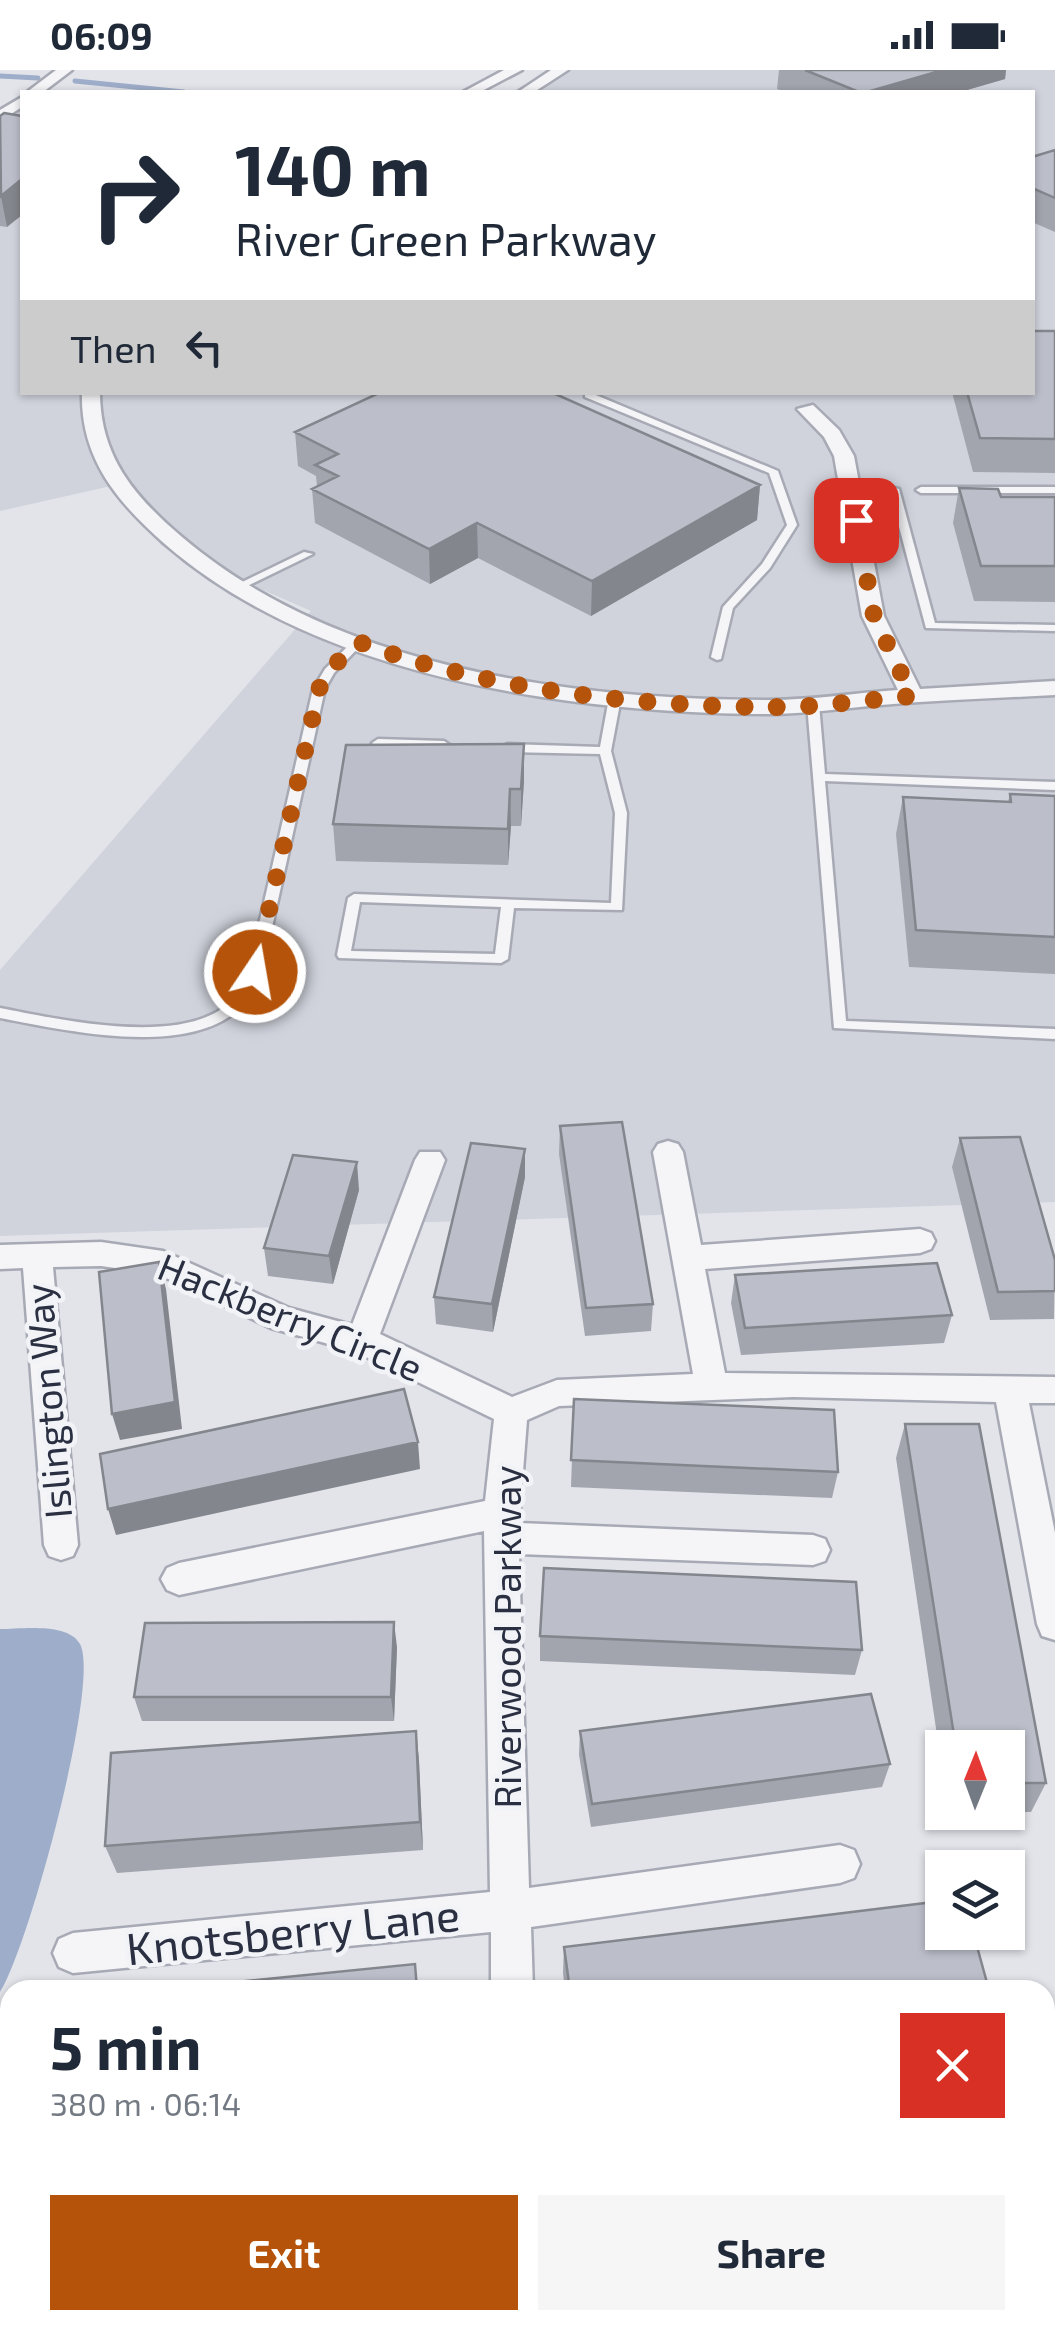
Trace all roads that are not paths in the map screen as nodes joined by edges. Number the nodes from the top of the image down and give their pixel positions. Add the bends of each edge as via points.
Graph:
1 (65, 70) edge
2 (516, 70) edge
3 (560, 70) edge
4 (37, 90) edge
5 (474, 90) edge
6 (528, 90) edge
7 (90, 395) edge
8 (588, 395) edge
9 (806, 409) dead end
10 (894, 489) dead end
11 (921, 490) dead end
12 (1055, 490) edge
13 (308, 554) dead end
14 (238, 587) junction
15 (1055, 628) edge
16 (359, 642) junction
17 (717, 657) dead end
18 (1055, 688) edge
19 (912, 696) junction
20 (615, 698) junction
21 (813, 704) junction
22 (378, 742) edge
23 (454, 746) edge
24 (491, 747) edge
25 (605, 752) junction
26 (818, 777) junction
27 (1055, 786) edge
28 (508, 903) junction
29 (0, 1013) edge
30 (1055, 1034) edge
31 (668, 1152) dead end
32 (430, 1160) dead end
33 (920, 1241) dead end
34 (37, 1256) junction
35 (0, 1257) edge
36 (689, 1258) junction
37 (362, 1340) junction
38 (1010, 1387) junction
39 (712, 1388) junction
40 (1055, 1390) edge
41 (511, 1412) junction
42 (501, 1526) junction
43 (61, 1545) dead end
44 (813, 1550) dead end
45 (179, 1579) dead end
46 (1055, 1624) edge
47 (840, 1864) dead end
48 (513, 1910) junction
49 (72, 1953) dead end
50 (512, 1980) edge

1 - 4 street
2 - 5 street
3 - 6 street
7 - 14 street via 92,432 123,492 172,544
8 - 17 lane via 773,470 792,525 728,607
9 - 19 street via 844,456 874,616
10 - 15 lane via 930,626
11 - 12 lane
13 - 14 lane
14 - 16 street
16 - 20 street via 489,677
16 - 29 lane via 319,689 255,972 241,999 193,1026 136,1033
18 - 19 street
19 - 21 street
20 - 21 street
20 - 25 lane
21 - 26 lane
22 - 23 lane
24 - 25 lane
25 - 28 lane via 621,813 617,907
26 - 27 lane
26 - 30 lane via 839,1026
28 - 28 lane via 354,898 344,955 502,959
31 - 36 street
32 - 37 street
33 - 36 street
34 - 35 street, Hackberry Circle
34 - 37 street, Hackberry Circle via 101,1254 163,1263 282,1319
34 - 43 street, Islington Way
36 - 39 street
37 - 41 street, Hackberry Circle
38 - 39 street, Riverwood Parkway
38 - 40 street, Riverwood Parkway
38 - 46 street
39 - 41 street, Riverwood Parkway via 557,1393
41 - 42 street, Riverwood Parkway
42 - 44 street
42 - 45 street
42 - 48 street, Riverwood Parkway
47 - 48 street, Knotsberry Lane
48 - 49 street, Knotsberry Lane
48 - 50 street, Riverwood Parkway

